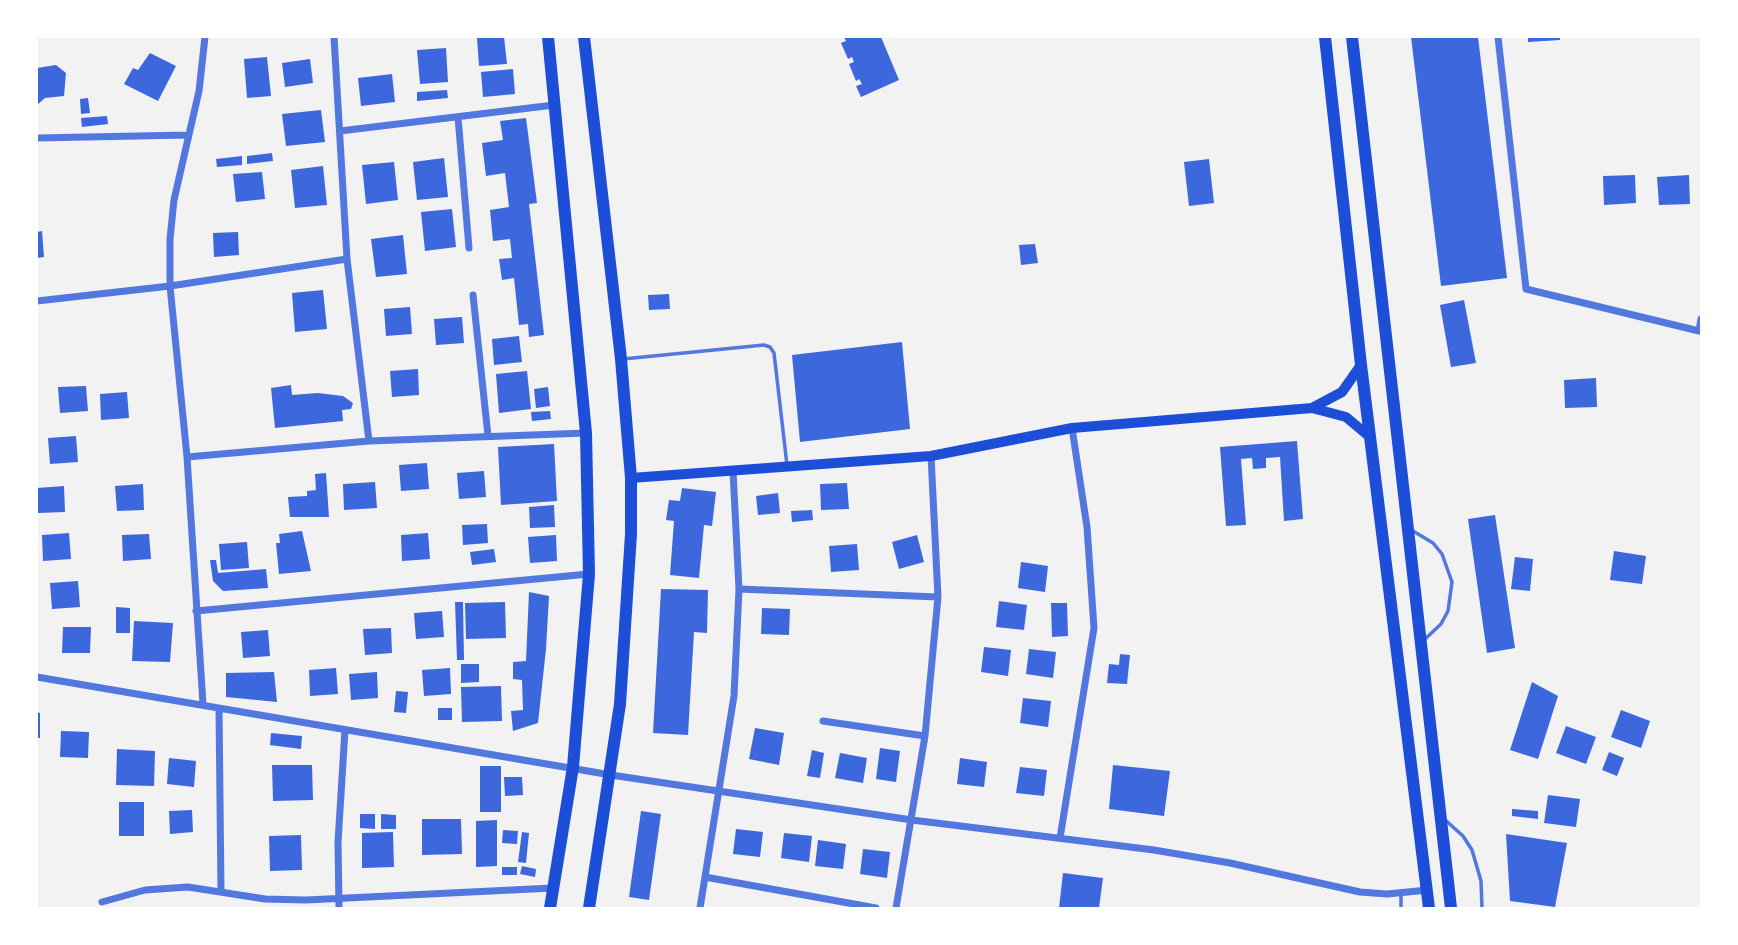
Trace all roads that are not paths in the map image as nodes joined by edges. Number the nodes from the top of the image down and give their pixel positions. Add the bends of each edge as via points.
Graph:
1 (205, 37) edge
2 (334, 37) edge
3 (548, 37) edge
4 (584, 37) edge
5 (1325, 37) edge
6 (1352, 37) edge
7 (1498, 37) edge
8 (554, 106) junction
9 (458, 117) junction
10 (340, 131) junction
11 (188, 135) junction
12 (37, 138) edge
13 (469, 248) dead end
14 (347, 259) junction
15 (170, 286) junction
16 (473, 295) dead end
17 (37, 301) edge
18 (1701, 319) edge
19 (621, 359) junction
20 (1361, 365) junction
21 (1312, 408) junction
22 (1072, 428) junction
23 (586, 433) junction
24 (488, 436) junction
25 (1371, 438) junction
26 (369, 441) junction
27 (931, 456) junction
28 (187, 457) junction
29 (787, 467) junction
30 (733, 471) junction
31 (631, 478) junction
32 (1407, 528) junction
33 (1384, 531) junction
34 (589, 574) junction
35 (739, 589) junction
36 (938, 597) junction
37 (196, 611) junction
38 (1419, 643) junction
39 (37, 677) edge
40 (203, 704) junction
41 (219, 709) junction
42 (823, 721) dead end
43 (345, 730) junction
44 (925, 736) junction
45 (573, 767) junction
46 (611, 775) junction
47 (720, 789) junction
48 (1441, 817) junction
49 (912, 820) junction
50 (1060, 838) junction
51 (705, 877) junction
52 (553, 888) junction
53 (1428, 890) junction
54 (221, 891) junction
55 (1401, 894) junction
56 (338, 898) junction
57 (102, 902) dead end
58 (339, 908) edge
59 (550, 908) edge
60 (589, 908) edge
61 (700, 908) edge
62 (876, 908) edge
63 (896, 908) edge
64 (1401, 908) edge
65 (1429, 908) edge
66 (1451, 908) edge
67 (1482, 908) edge

1 - 11 street
2 - 10 street
3 - 8 main road
4 - 19 main road
5 - 20 main road
6 - 32 main road
7 - 18 street via 1526,289 1699,331
8 - 9 street
8 - 23 main road
9 - 10 street
9 - 13 street
10 - 14 street
11 - 12 street
11 - 15 street via 174,200
14 - 15 street
14 - 26 street
15 - 17 street
15 - 28 street
16 - 24 street
19 - 29 lane via 771,347
19 - 31 main road
20 - 21 main road via 1342,392
20 - 25 main road
21 - 22 main road
21 - 25 main road via 1346,417
22 - 27 main road
22 - 50 street via 1087,527 1094,628
23 - 24 street
23 - 34 main road
24 - 26 street
25 - 33 main road
26 - 28 street
27 - 29 main road
27 - 36 street
28 - 37 street
29 - 30 main road
30 - 31 main road
30 - 35 street
31 - 46 main road via 627,604
32 - 33 main road
32 - 38 main road
32 - 38 lane via 1421,534 1442,554 1452,582 1441,624
33 - 53 main road
34 - 37 street
34 - 45 main road
35 - 36 street
35 - 47 street via 734,696
36 - 44 street
37 - 40 street
38 - 48 main road
39 - 40 street
40 - 41 street
41 - 43 street
41 - 54 street
42 - 44 street
43 - 45 street
43 - 56 street
44 - 49 street
45 - 46 street
45 - 52 main road
46 - 47 street
46 - 60 main road
47 - 49 street
47 - 51 street
48 - 66 main road
48 - 67 lane via 1472,850 1481,881
49 - 50 street
49 - 63 street
50 - 55 street via 1230,863 1360,892
51 - 61 street
51 - 62 street
52 - 56 street
52 - 59 main road
53 - 55 street
53 - 65 main road
54 - 56 street via 265,899
54 - 57 street via 188,887 145,890
55 - 64 lane
56 - 58 street

